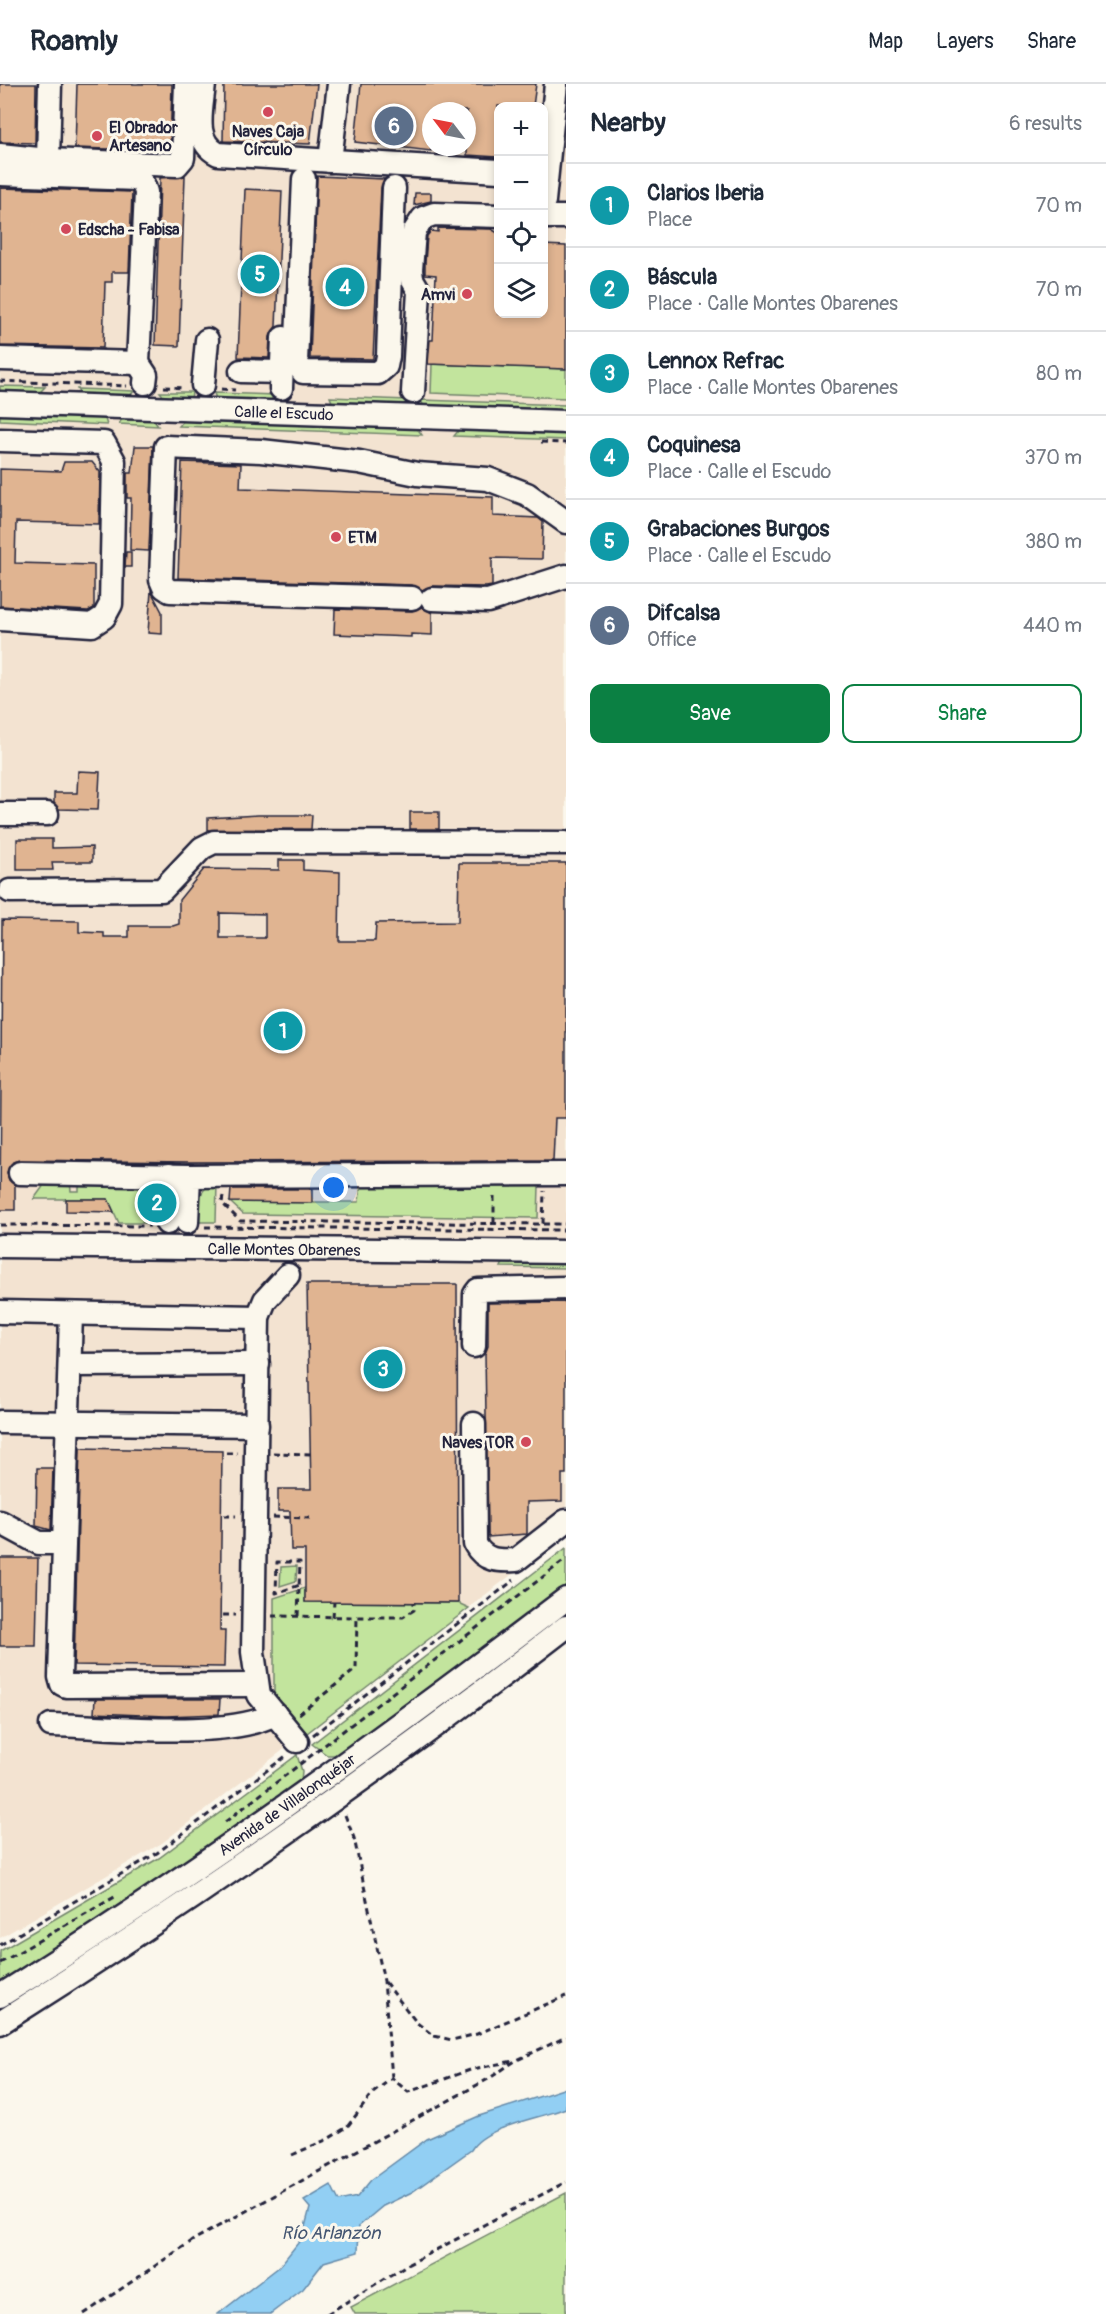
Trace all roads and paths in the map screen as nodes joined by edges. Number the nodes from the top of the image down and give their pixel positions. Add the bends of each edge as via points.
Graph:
1 (50, 84) edge
2 (186, 84) edge
3 (204, 84) edge
4 (339, 84) edge
5 (556, 84) edge
6 (0, 155) edge
7 (48, 160) junction
8 (330, 161) junction
9 (552, 170) edge
10 (494, 171) edge
11 (0, 174) edge
12 (394, 188) dead end
13 (494, 216) edge
14 (548, 217) edge
15 (566, 218) edge
16 (207, 340) dead end
17 (0, 359) edge
18 (241, 371) dead end
19 (203, 385) dead end
20 (413, 392) dead end
21 (0, 403) edge
22 (566, 422) edge
23 (0, 440) edge
24 (566, 522) edge
25 (566, 576) edge
26 (0, 619) edge
27 (0, 814) edge
28 (46, 814) dead end
29 (566, 843) edge
30 (10, 891) dead end
31 (21, 1173) dead end
32 (555, 1174) edge
33 (179, 1175) junction
34 (224, 1176) junction
35 (491, 1188) dead end
36 (494, 1223) junction
37 (543, 1224) junction
38 (566, 1224) edge
39 (0, 1225) edge
40 (177, 1225) junction
41 (566, 1230) edge
42 (0, 1246) edge
43 (566, 1252) edge
44 (288, 1275) dead end
45 (566, 1288) edge
46 (0, 1312) edge
47 (71, 1314) junction
48 (258, 1317) junction
49 (474, 1346) dead end
50 (258, 1364) junction
51 (70, 1365) junction
52 (0, 1422) edge
53 (68, 1422) junction
54 (474, 1424) dead end
55 (257, 1425) junction
56 (0, 1521) edge
57 (566, 1521) edge
58 (64, 1543) junction
59 (566, 1559) edge
60 (300, 1585) junction
61 (566, 1599) edge
62 (334, 1602) dead end
63 (414, 1603) dead end
64 (223, 1615) dead end
65 (254, 1616) junction
66 (298, 1616) junction
67 (333, 1617) junction
68 (357, 1617) junction
69 (566, 1627) edge
70 (256, 1685) junction
71 (285, 1715) junction
72 (51, 1725) dead end
73 (297, 1741) dead end
74 (337, 1797) junction
75 (224, 1823) dead end
76 (123, 1892) dead end
77 (0, 1963) edge
78 (384, 1981) junction
79 (0, 1996) edge
80 (566, 1996) edge
81 (0, 2024) edge
82 (566, 2037) edge
83 (515, 2061) junction
84 (392, 2078) junction
85 (292, 2155) dead end
86 (566, 2182) edge
87 (84, 2314) edge
88 (327, 2314) edge

1 - 7 street
2 - 7 street via 180,163
3 - 8 street via 201,138 207,149 218,154
4 - 8 street
5 - 9 street
6 - 7 street
8 - 10 street
11 - 17 street via 137,179 146,192 142,373 62,370
12 - 18 street via 386,366 378,373 321,381 303,372 296,362 297,180 281,380
13 - 20 street via 434,214 417,224 411,270 419,291
14 - 15 street
16 - 19 street
21 - 22 street, Calle el Escudo
23 - 26 street via 108,437 114,461 109,611 92,625
24 - 25 street via 527,494 488,479 417,474 359,462 166,440 161,580 170,591 488,601
27 - 28 street
29 - 30 street via 214,842 202,848 162,890
31 - 33 street
32 - 34 street
32 - 37 path
33 - 34 street
33 - 40 street
34 - 36 path via 222,1203 240,1221
35 - 36 path via 495,1188
36 - 37 path
37 - 38 path
39 - 40 path
40 - 41 path
42 - 43 street, Calle Montes Obarenes
44 - 48 street via 265,1299
45 - 49 street via 492,1283 478,1290
46 - 47 street
47 - 48 street
47 - 51 street
48 - 50 street
50 - 51 street
50 - 55 street
51 - 53 street
52 - 53 street
53 - 55 street
53 - 58 street
54 - 57 street via 475,1544 479,1552 488,1558 516,1560
55 - 65 street
56 - 58 street via 39,1543
58 - 70 street via 62,1684
59 - 75 path
60 - 60 path via 300,1562 277,1562 276,1593
60 - 66 path
61 - 79 street, Avenida de Villalonquéjar via 277,1813
62 - 67 path
63 - 68 path via 414,1610 403,1617
64 - 65 path
65 - 66 path
65 - 70 street
66 - 67 path
67 - 68 path
68 - 71 path via 356,1669
69 - 74 street, Avenida de Villalonquéjar
70 - 71 street via 260,1695
71 - 72 street via 222,1728
71 - 73 street
74 - 78 path via 354,1838
74 - 81 street, Avenida de Villalonquéjar via 171,1913
76 - 77 path
78 - 80 path via 417,2023 434,2036 452,2040 477,2034
78 - 84 path
82 - 83 path
83 - 84 path via 473,2069 408,2092
83 - 87 path via 195,2239
84 - 85 path via 373,2092 346,2127
86 - 88 path via 405,2266

